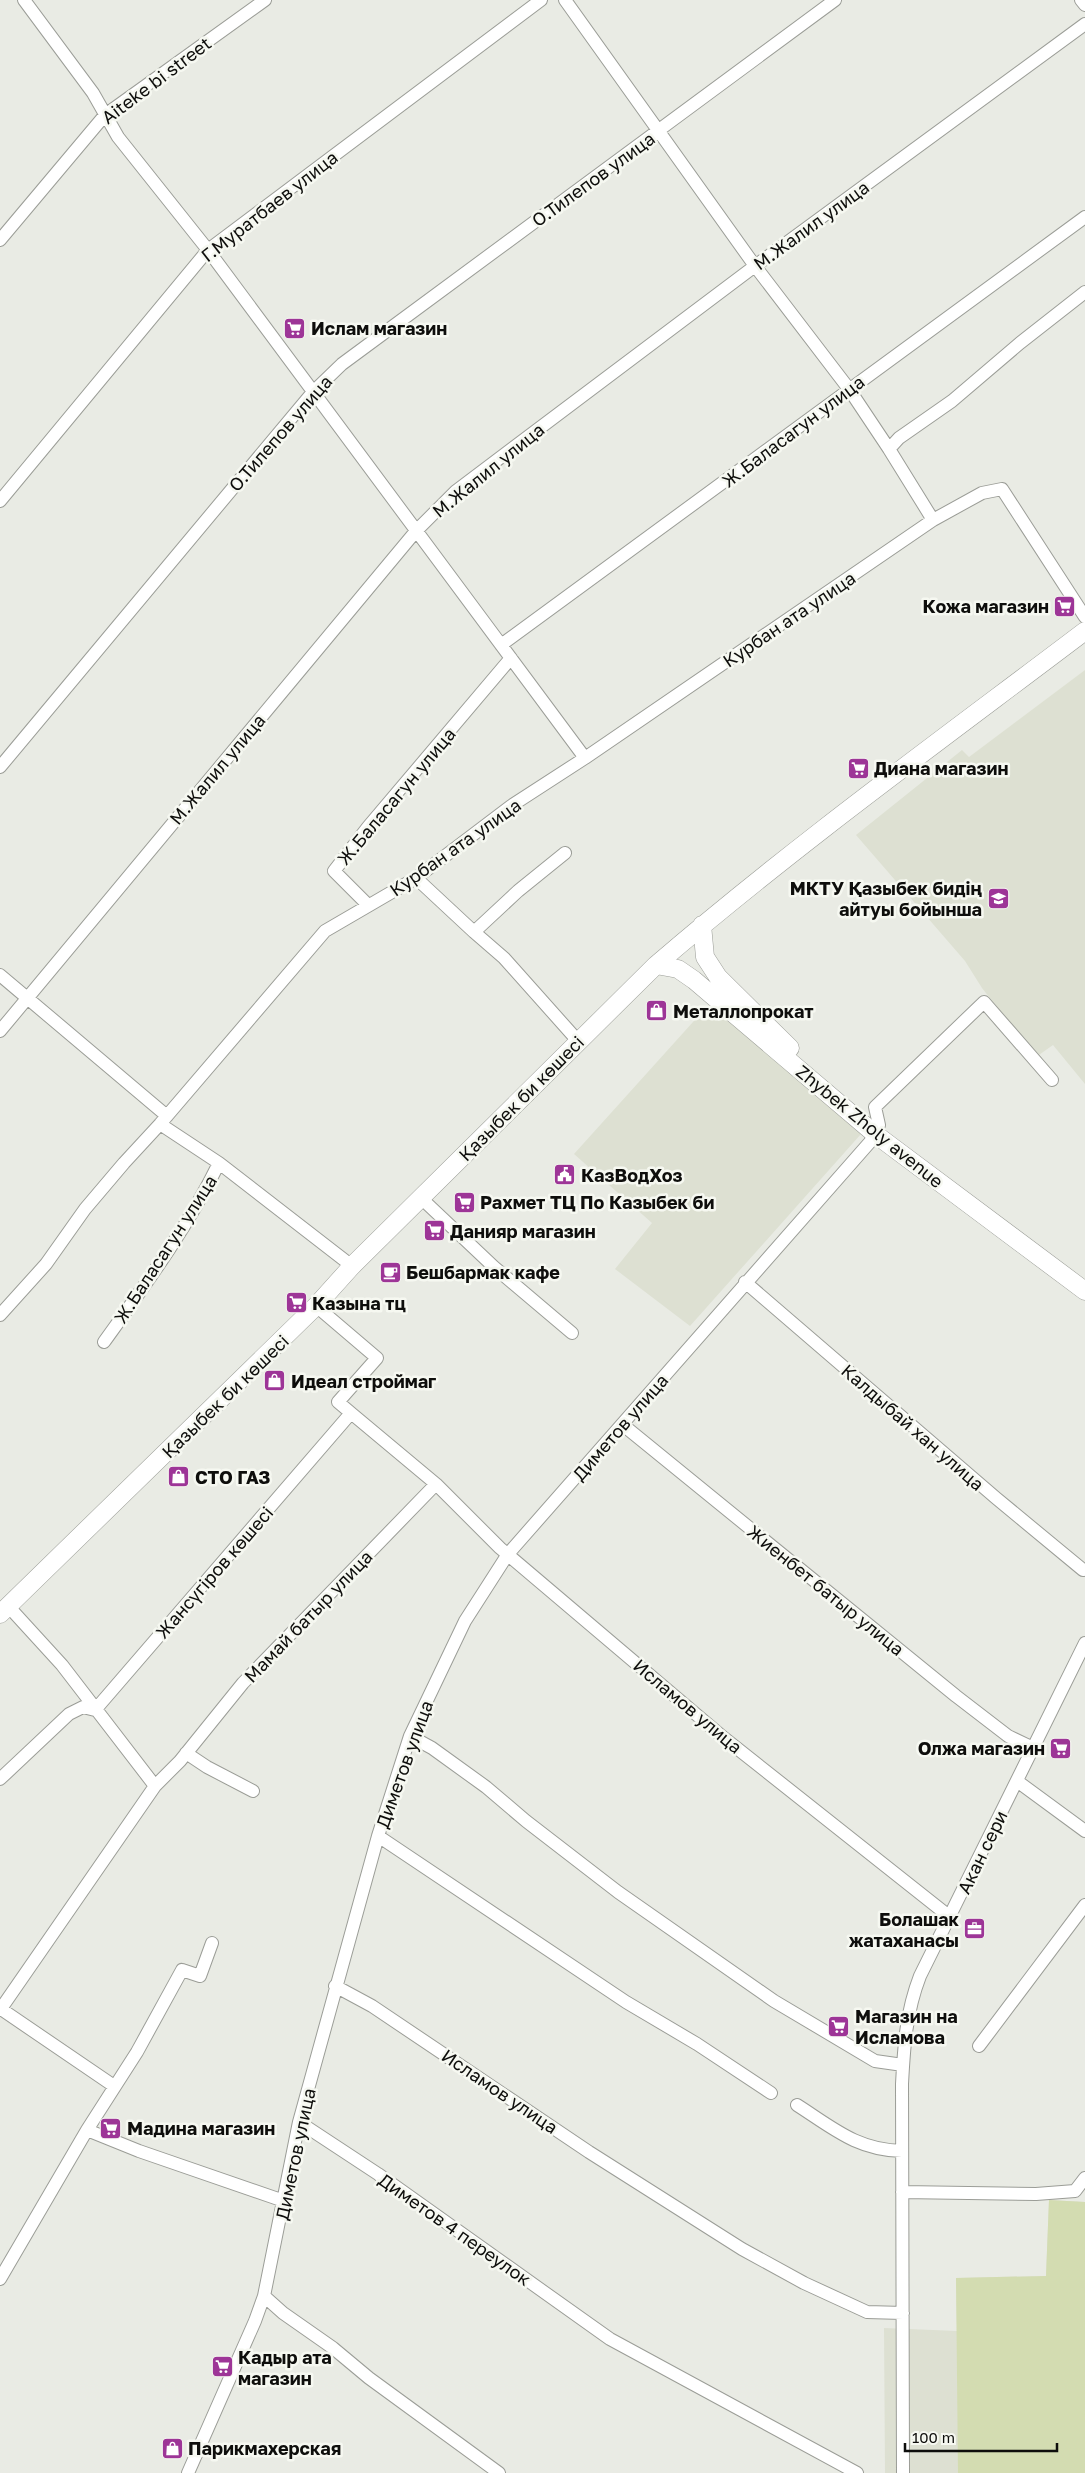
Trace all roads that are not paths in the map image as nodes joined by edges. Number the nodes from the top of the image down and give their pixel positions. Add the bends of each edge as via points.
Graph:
1 (24, 0) edge
2 (265, 0) edge
3 (541, 0) edge
4 (565, 0) edge
5 (835, 0) edge
6 (1081, 0) edge
7 (1085, 5) edge
8 (1085, 24) edge
9 (105, 115) junction
10 (660, 129) junction
11 (1085, 216) edge
12 (0, 240) edge
13 (208, 250) junction
14 (755, 266) junction
15 (1085, 292) edge
16 (850, 389) junction
17 (313, 392) junction
18 (889, 449) junction
19 (0, 501) edge
20 (933, 520) junction
21 (416, 531) junction
22 (1085, 617) edge
23 (1085, 631) edge
24 (502, 645) junction
25 (511, 658) junction
26 (585, 758) junction
27 (0, 766) edge
28 (566, 853) dead end
29 (416, 878) junction
30 (368, 905) junction
31 (702, 925) junction
32 (474, 932) junction
33 (656, 965) junction
34 (0, 975) edge
35 (28, 996) junction
36 (0, 1031) edge
37 (578, 1040) junction
38 (1052, 1080) dead end
39 (164, 1120) junction
40 (877, 1130) junction
41 (219, 1163) junction
42 (421, 1198) junction
43 (352, 1266) junction
44 (1085, 1279) edge
45 (745, 1282) junction
46 (1085, 1291) edge
47 (316, 1306) junction
48 (0, 1315) edge
49 (572, 1333) dead end
50 (104, 1342) dead end
51 (351, 1413) junction
52 (623, 1425) junction
53 (436, 1484) junction
54 (508, 1554) junction
55 (1083, 1570) dead end
56 (4, 1611) edge
57 (1085, 1642) edge
58 (95, 1710) junction
59 (410, 1736) junction
60 (1033, 1748) junction
61 (186, 1753) junction
62 (0, 1779) edge
63 (1017, 1781) junction
64 (155, 1786) junction
65 (253, 1791) dead end
66 (1085, 1831) edge
67 (378, 1836) junction
68 (1085, 1905) edge
69 (950, 1917) junction
70 (212, 1944) dead end
71 (335, 1986) junction
72 (0, 2010) edge
73 (979, 2046) dead end
74 (903, 2065) junction
75 (114, 2086) junction
76 (771, 2093) dead end
77 (797, 2105) dead end
78 (299, 2122) junction
79 (87, 2130) junction
80 (902, 2151) junction
81 (1085, 2178) edge
82 (902, 2192) junction
83 (284, 2202) junction
84 (0, 2279) edge
85 (264, 2296) junction
86 (903, 2312) junction
87 (192, 2472) edge
88 (499, 2473) edge
89 (857, 2473) edge
90 (903, 2473) edge

1 - 9 street via 94,93
2 - 9 street, Aiteke bi street
3 - 13 street, Г.Муратбаев улица
4 - 10 street
5 - 10 street, О.Тилепов улица
6 - 7 street
8 - 14 street, М.Жалил улица
9 - 12 street, Aiteke bi street
9 - 13 street via 118,137
10 - 14 street
10 - 17 street, О.Тилепов улица via 342,364
11 - 16 street, Ж.Баласагун улица
13 - 17 street
13 - 19 street, Г.Муратбаев улица
14 - 16 street
14 - 21 street, М.Жалил улица via 456,491
15 - 18 street
16 - 18 street
16 - 24 street, Ж.Баласагун улица
17 - 21 street
17 - 27 street, О.Тилепов улица
18 - 20 street
20 - 22 street, Курбан ата улица via 982,493 1002,489
20 - 26 street, Курбан ата улица
21 - 24 street
21 - 35 street, М.Жалил улица
23 - 31 main road, Қазыбек би көшесі
24 - 25 street
25 - 26 street
25 - 30 street, Ж.Баласагун улица via 368,826 334,871
26 - 29 street, Курбан ата улица via 511,806
28 - 32 street
29 - 30 street, Курбан ата улица
29 - 32 street
30 - 39 street via 326,931
31 - 33 main road, Қазыбек би көшесі
31 - 40 main road, Zhybek Zholy avenue via 705,957 718,977
32 - 37 street via 504,958
33 - 37 main road, Қазыбек би көшесі
33 - 40 main road, Zhybek Zholy avenue via 678,969 694,980
34 - 35 street, Ж.Баласагун улица
35 - 36 street, М.Жалил улица
35 - 39 street, Ж.Баласагун улица
37 - 42 main road, Қазыбек би көшесі
38 - 40 street via 984,1002 875,1108
39 - 41 street, Ж.Баласагун улица
39 - 48 street via 85,1209 46,1264
40 - 44 main road, Zhybek Zholy avenue
40 - 45 street, Диметов улица via 866,1147
40 - 46 main road, Zhybek Zholy avenue
41 - 43 street
41 - 50 street, Ж.Баласагун улица via 203,1197
42 - 43 main road, Қазыбек би көшесі
42 - 49 street via 494,1267
43 - 47 main road, Қазыбек би көшесі
45 - 52 street, Диметов улица
45 - 55 street, Калдыбай хан улица
47 - 51 street via 377,1358 338,1402
47 - 56 main road, Қазыбек би көшесі
51 - 53 street, Исламов улица
51 - 58 street, Жансүгіров көшесі
52 - 54 street, Диметов улица
52 - 60 street, Жиенбет батыр улица via 956,1696 1008,1736
53 - 54 street, Исламов улица
53 - 61 street, Мамай батыр улица via 243,1683
54 - 59 street, Диметов улица via 465,1621
54 - 69 street, Исламов улица via 724,1738
56 - 58 street via 62,1665
57 - 60 street, Акан сери
58 - 62 street via 83,1708 69,1714
58 - 64 street
59 - 67 street, Диметов улица
59 - 74 street via 486,1787 618,1892 774,2001 875,2061
60 - 63 street, Акан сери
61 - 64 street, Мамай батыр улица
61 - 65 street
63 - 66 street
63 - 69 street, Акан сери
64 - 72 street, Мамай батыр улица
67 - 71 street, Диметов улица
67 - 76 street via 626,2002
68 - 73 street
69 - 74 street, Акан сери via 910,2003 904,2032
70 - 75 street via 200,1976 182,1970 137,2052
71 - 78 street, Диметов улица
71 - 86 street, Исламов улица via 372,2006 589,2152 742,2249 867,2312
72 - 75 street
74 - 80 street, Акан сери
75 - 79 street
77 - 80 street via 857,2143 881,2150
78 - 83 street, Диметов улица
78 - 89 street, Диметов 4 переулок via 413,2198 610,2339
79 - 83 street
79 - 84 street
80 - 82 street, Акан сери
81 - 82 street via 1075,2191 1036,2194
82 - 86 street, Акан сери
83 - 85 street, Диметов улица
85 - 87 street, Диметов улица
85 - 88 street via 368,2378
86 - 90 street, Акан сери

